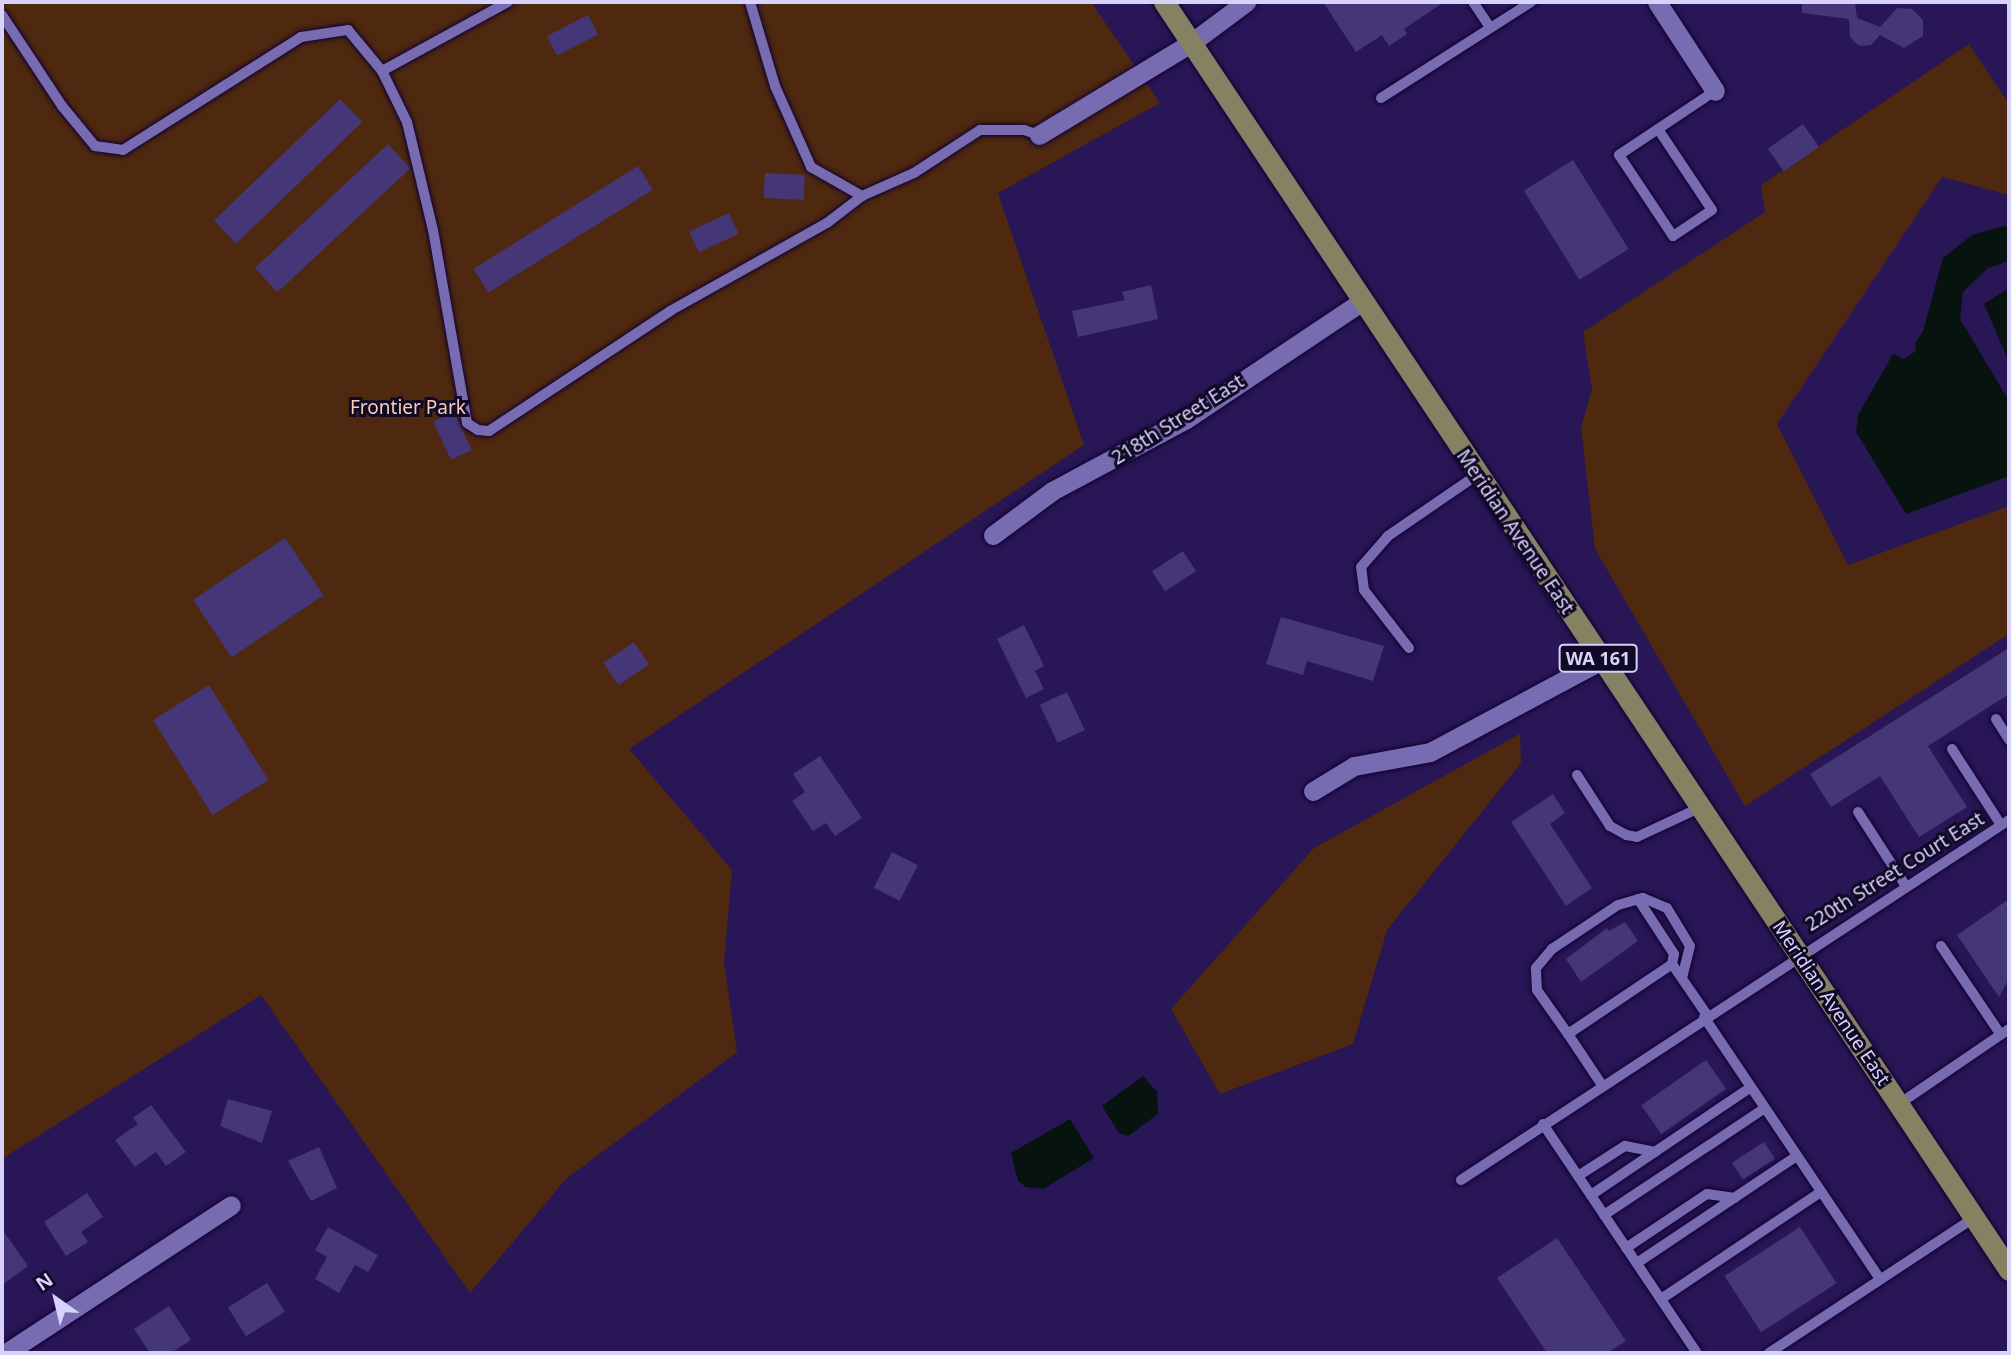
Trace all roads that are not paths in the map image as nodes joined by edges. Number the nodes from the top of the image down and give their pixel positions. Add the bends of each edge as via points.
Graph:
1 (508, 2) edge
2 (750, 2) edge
3 (1164, 2) edge
4 (1246, 2) edge
5 (1473, 2) edge
6 (1531, 2) edge
7 (1657, 2) edge
8 (2, 15) edge
9 (1490, 27) junction
10 (1191, 43) junction
11 (382, 71) junction
12 (1715, 92) joint
13 (1381, 98) dead end
14 (1658, 130) junction
15 (1039, 135) joint
16 (862, 195) junction
17 (1362, 301) junction
18 (1477, 475) junction
19 (993, 535) dead end
20 (1409, 648) dead end
21 (1600, 661) junction
22 (1996, 719) dead end
23 (2009, 740) edge
24 (1952, 749) dead end
25 (1577, 775) dead end
26 (1313, 791) dead end
27 (1699, 807) junction
28 (1858, 812) dead end
29 (2005, 822) edge
30 (1905, 885) junction
31 (1638, 899) junction
32 (1941, 946) dead end
33 (1798, 954) junction
34 (1672, 964) junction
35 (1682, 978) junction
36 (1705, 1016) junction
37 (2005, 1032) edge
38 (1568, 1034) junction
39 (1602, 1085) junction
40 (1751, 1087) junction
41 (1899, 1104) junction
42 (1765, 1108) junction
43 (1543, 1124) junction
44 (1654, 1152) junction
45 (1797, 1156) junction
46 (1578, 1176) junction
47 (1461, 1180) dead end
48 (1821, 1192) junction
49 (1591, 1195) junction
50 (1735, 1198) junction
51 (232, 1205) dead end
52 (1604, 1215) junction
53 (1974, 1217) junction
54 (1626, 1248) junction
55 (1637, 1263) junction
56 (2009, 1270) edge
57 (1880, 1279) junction
58 (1661, 1299) junction
59 (6, 1353) edge
60 (1697, 1353) edge
61 (1769, 1353) edge

1 - 11 lane
2 - 16 lane via 775,86 811,167
3 - 10 main road, Meridian Avenue East / WA 161
4 - 10 street
5 - 9 lane
6 - 9 lane
7 - 12 street
8 - 11 lane via 62,106 95,146 123,150 301,37 345,28
9 - 13 lane
10 - 15 street
10 - 17 main road, Meridian Avenue East / WA 161
11 - 16 lane via 407,122 422,177 467,423 478,430 489,431 670,311 827,223
12 - 14 lane
14 - 14 lane via 1619,155 1673,236 1712,210
15 - 16 lane via 1024,130 980,130 914,173
17 - 18 main road, Meridian Avenue East / WA 161
17 - 19 street, 218th Street East via 1186,419 1041,497
18 - 20 lane via 1388,536 1361,567 1364,590
18 - 21 main road, Meridian Avenue East / WA 161
21 - 26 street via 1455,741 1405,759 1354,766
21 - 27 main road, Meridian Avenue East / WA 161
22 - 23 lane
24 - 29 lane
25 - 27 lane via 1610,826 1626,835 1637,837
27 - 33 main road, Meridian Avenue East / WA 161
28 - 30 lane
29 - 30 lane, 220th Street Court East
30 - 33 lane, 220th Street Court East
31 - 34 lane via 1674,954
31 - 35 lane via 1660,902 1688,940 1691,953
31 - 38 lane via 1618,905 1574,932 1536,968 1536,990
32 - 37 lane
33 - 36 lane, 220th Street Court East
33 - 41 main road, Meridian Avenue East / WA 161
34 - 35 lane
34 - 38 lane
35 - 36 lane
36 - 39 lane, 220th Street Court East
36 - 40 lane
37 - 41 lane
38 - 39 lane
39 - 43 lane, 220th Street Court East
40 - 42 lane
40 - 44 lane
41 - 53 main road, Meridian Avenue East / WA 161
42 - 45 lane
42 - 52 lane
43 - 46 lane
43 - 47 lane, 220th Street Court East
44 - 46 lane via 1625,1146
44 - 49 lane
45 - 48 lane
45 - 50 lane
46 - 49 lane
48 - 57 lane
48 - 58 lane
49 - 52 lane
50 - 54 lane via 1707,1194
50 - 55 lane
51 - 59 street
52 - 54 lane
53 - 56 main road, Meridian Avenue East / WA 161
53 - 57 lane
54 - 55 lane
55 - 58 lane
57 - 61 lane
58 - 60 lane

